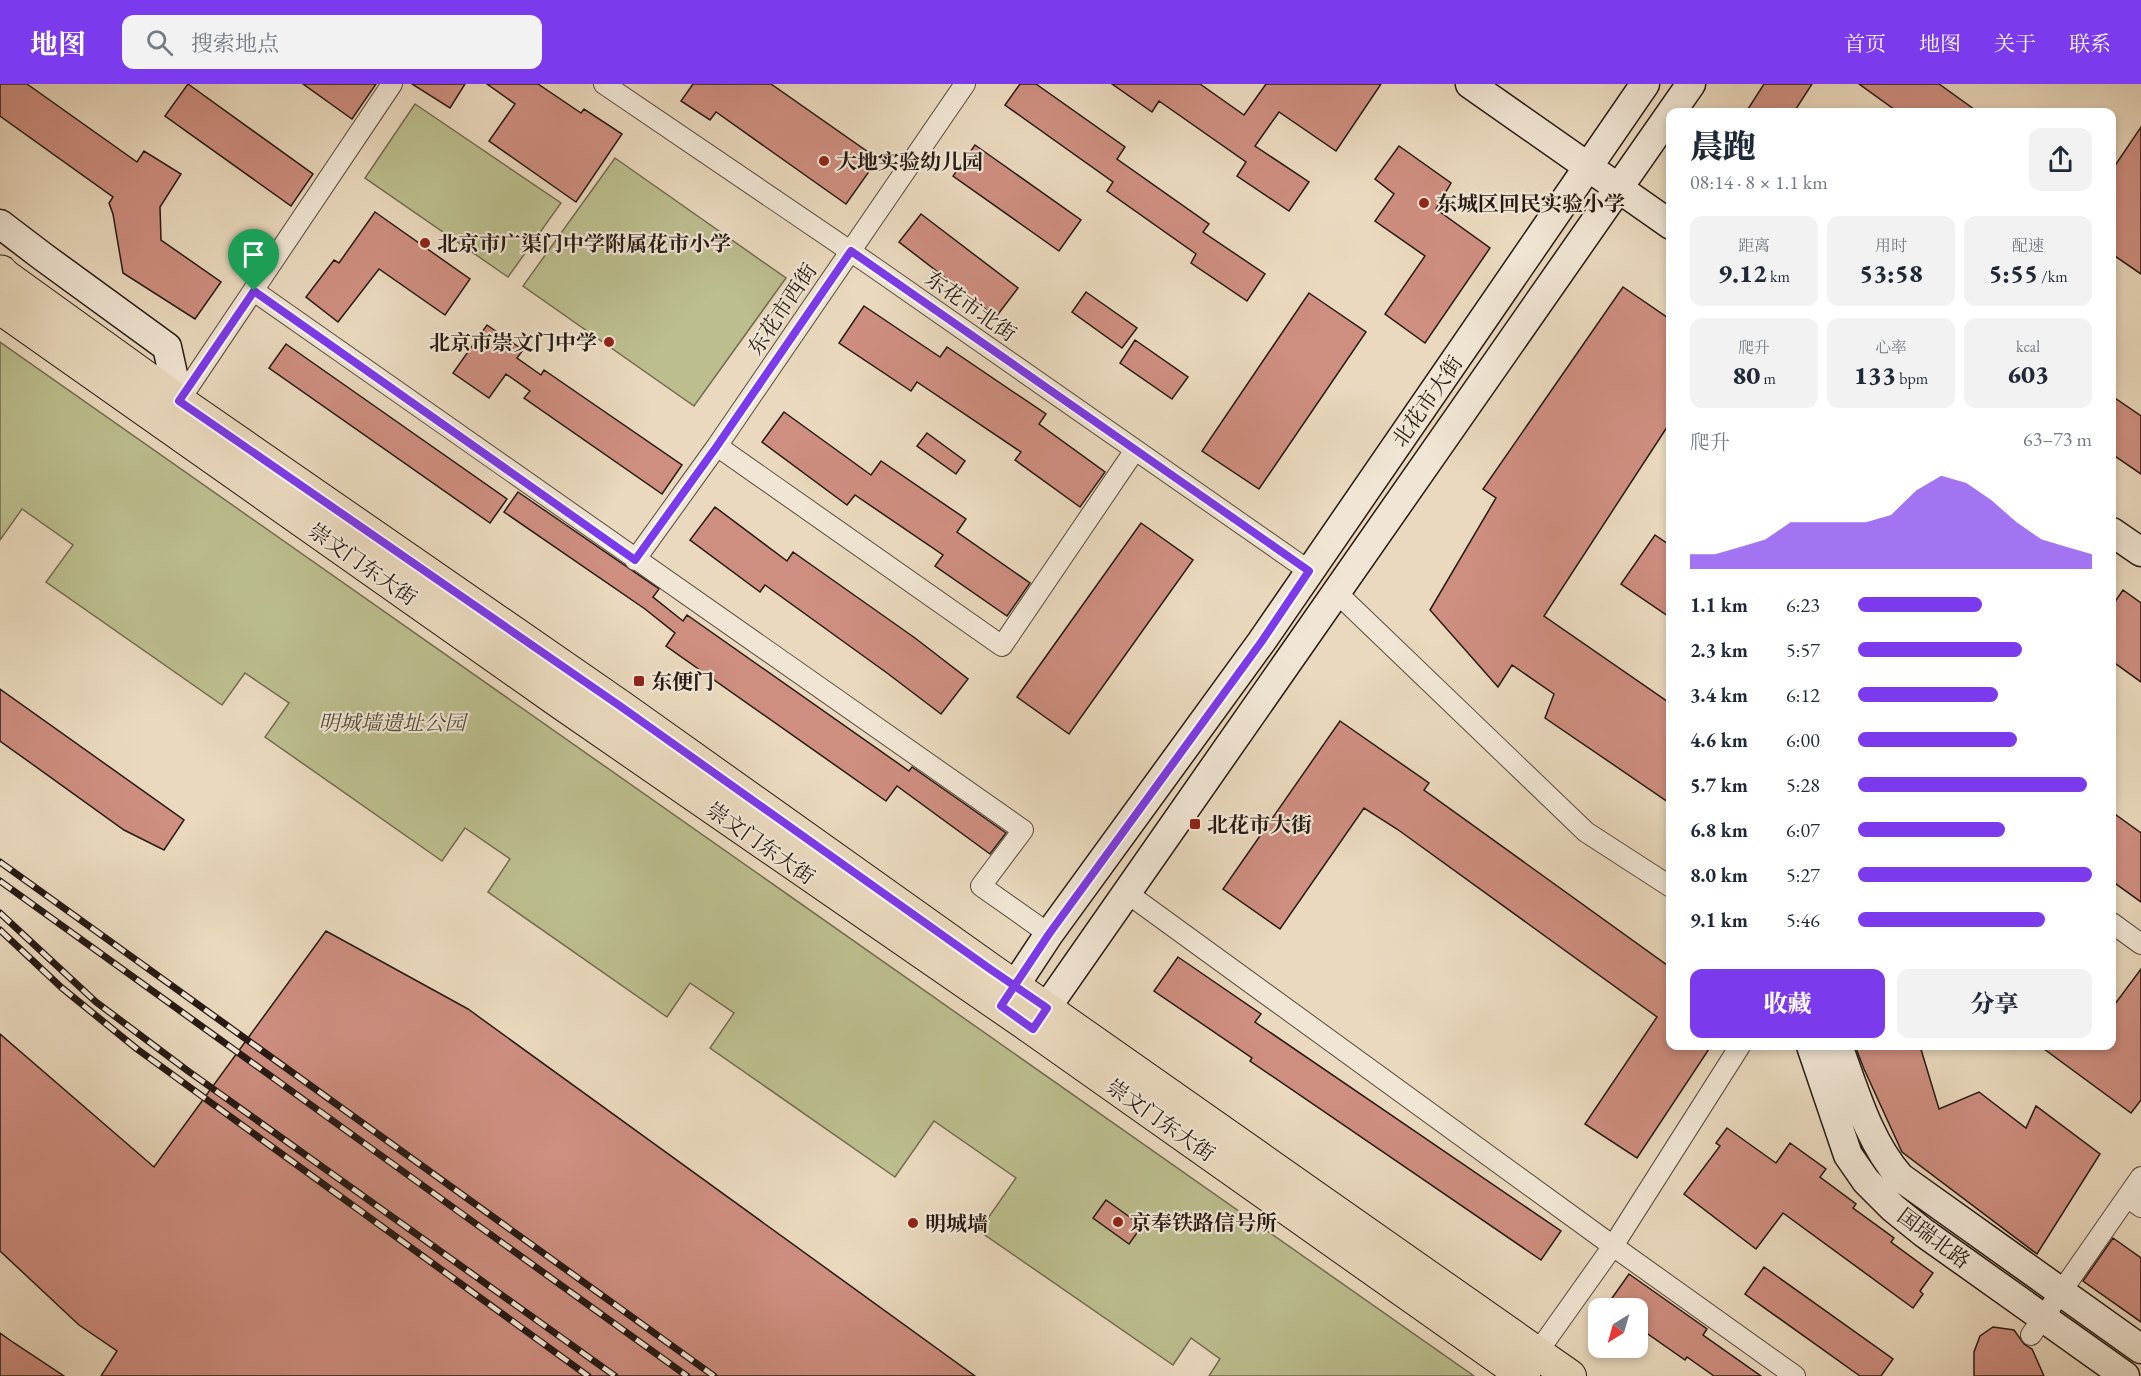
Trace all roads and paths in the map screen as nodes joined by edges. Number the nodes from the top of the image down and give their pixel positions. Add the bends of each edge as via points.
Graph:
1 (392, 84) edge
2 (604, 84) edge
3 (965, 84) edge
4 (1470, 84) edge
5 (1645, 84) edge
6 (1691, 84) edge
7 (1674, 108) edge
8 (1666, 120) edge
9 (1589, 167) junction
10 (1618, 188) junction
11 (1666, 222) edge
12 (0, 224) edge
13 (851, 251) junction
14 (0, 272) edge
15 (254, 291) junction
16 (0, 308) edge
17 (179, 401) junction
18 (717, 446) junction
19 (1135, 450) junction
20 (2116, 535) edge
21 (2141, 552) edge
22 (635, 560) junction
23 (1309, 571) junction
24 (1337, 593) junction
25 (1666, 884) edge
26 (1127, 893) junction
27 (2116, 926) edge
28 (1049, 934) junction
29 (2141, 944) edge
30 (1007, 996) junction
31 (1040, 1018) junction
32 (1737, 1050) edge
33 (1812, 1050) edge
34 (1839, 1050) edge
35 (2141, 1177) edge
36 (2134, 1202) edge
37 (1613, 1246) junction
38 (2061, 1292) junction
39 (2037, 1327) junction
40 (2141, 1349) edge
41 (1530, 1364) edge
42 (1570, 1376) edge
43 (1796, 1376) edge
44 (2125, 1376) edge

1 - 15 street
2 - 13 street, 东花市北街
3 - 13 street, 东花市西街
4 - 9 main road
5 - 9 main road, 北花市大街
6 - 7 main road, 北花市大街
8 - 10 main road, 北花市大街
9 - 10 main road
9 - 23 main road, 北花市大街
10 - 11 main road
10 - 24 main road, 北花市大街
12 - 17 main road via 167,347
13 - 18 street, 东花市西街
13 - 19 street, 东花市北街
14 - 17 main road, 崇文门东大街
15 - 17 street
15 - 22 street
16 - 30 main road, 崇文门东大街 via 577,715
17 - 30 main road, 崇文门东大街 via 620,706
18 - 19 street via 1002,646
18 - 22 street, 东花市西街
19 - 23 street, 东花市北街
20 - 21 main road
22 - 28 street via 1023,830 981,886
23 - 28 main road, 北花市大街
24 - 25 street via 1586,832
24 - 26 main road, 北花市大街
26 - 31 main road, 北花市大街
26 - 37 street
27 - 29 street
28 - 30 main road, 北花市大街
30 - 31 main road, 崇文门东大街
31 - 41 main road, 崇文门东大街
32 - 37 street
33 - 39 main road, 国瑞北路 via 1848,1155 1866,1181 1893,1208
34 - 38 main road, 国瑞北路 via 1864,1116 1886,1161 1900,1177
35 - 36 street
36 - 38 street
37 - 41 street
37 - 43 street
38 - 39 street
38 - 40 main road, 国瑞北路
39 - 44 main road, 国瑞北路
41 - 42 main road, 崇文门东大街

